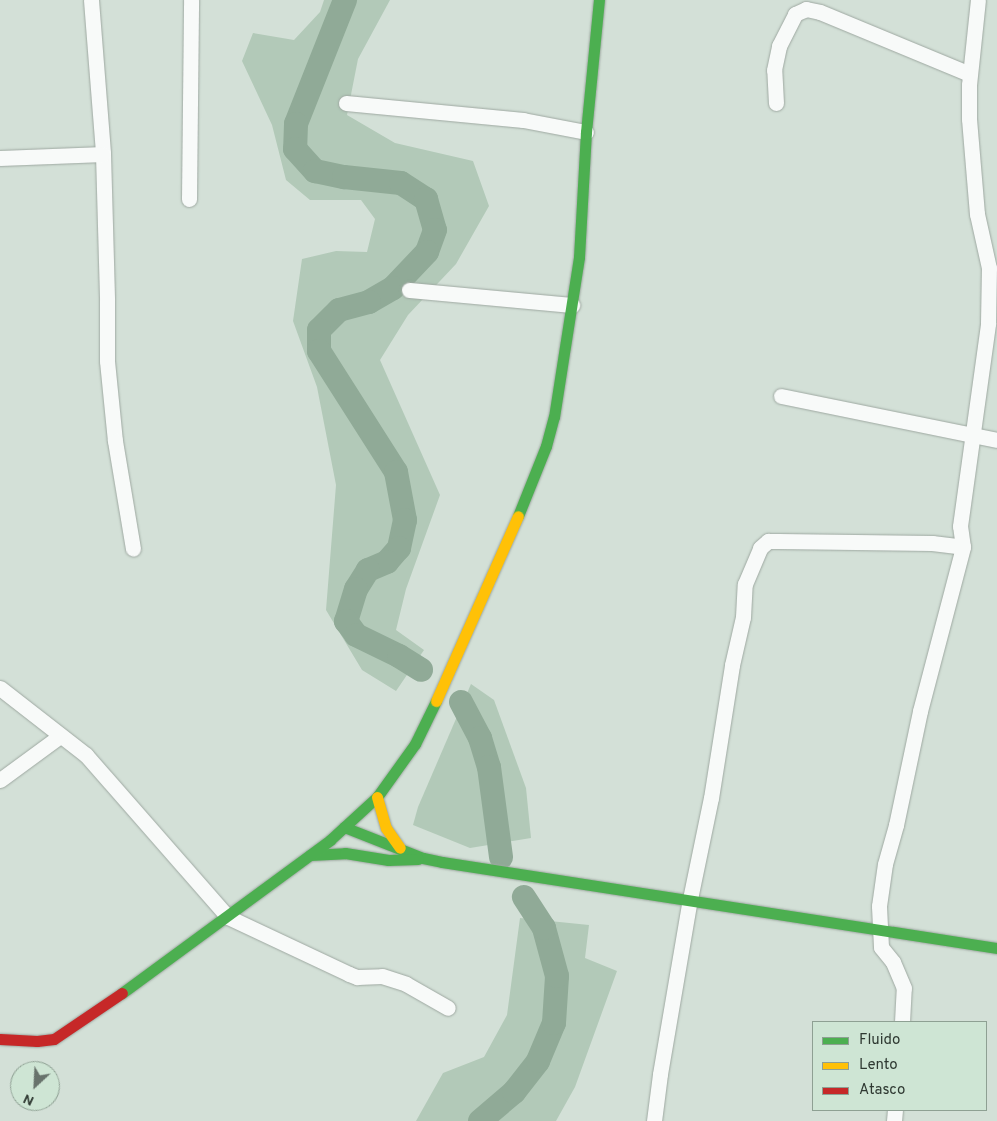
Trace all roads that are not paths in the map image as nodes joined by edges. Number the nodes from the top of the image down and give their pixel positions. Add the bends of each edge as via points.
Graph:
1 (91, 0) edge
2 (192, 0) edge
3 (600, 0) edge
4 (978, 0) edge
5 (970, 74) junction
6 (346, 103) dead end
7 (776, 103) dead end
8 (586, 132) junction
9 (103, 154) junction
10 (0, 158) edge
11 (189, 199) dead end
12 (993, 268) edge
13 (409, 290) dead end
14 (572, 305) junction
15 (781, 396) dead end
16 (973, 436) junction
17 (997, 440) edge
18 (963, 547) junction
19 (133, 548) dead end
20 (0, 688) edge
21 (60, 736) junction
22 (0, 780) edge
23 (377, 797) junction
24 (344, 827) junction
25 (330, 840) junction
26 (400, 848) junction
27 (310, 855) junction
28 (368, 857) junction
29 (423, 858) junction
30 (690, 899) junction
31 (228, 917) junction
32 (878, 929) junction
33 (997, 948) edge
34 (448, 1008) dead end
35 (902, 1021) edge
36 (0, 1039) edge
37 (654, 1121) edge

1 - 9 street
2 - 11 street
3 - 8 street
4 - 5 street
5 - 7 street via 806,9 795,14 779,46 774,70
5 - 12 street via 969,119 977,214
6 - 8 street via 524,120
8 - 14 street via 579,257
9 - 10 street
9 - 19 street via 107,362 115,441
12 - 16 street
13 - 14 street
14 - 23 street via 554,417 529,491 431,713 415,744
15 - 16 street
16 - 17 street
16 - 18 street via 960,526
18 - 30 street via 932,543 768,541 760,548 745,584 743,617
18 - 32 street via 905,774 885,864
20 - 21 street
21 - 22 street
21 - 31 street via 86,755
23 - 24 street
23 - 26 street via 386,828
24 - 25 street
24 - 26 street
25 - 27 street
25 - 28 street
26 - 29 street
27 - 28 street via 345,853
27 - 31 street
28 - 29 street
29 - 30 street
30 - 32 street
30 - 37 street
31 - 34 street via 349,974 357,977 382,976 406,984
31 - 36 street via 54,1039 37,1042
32 - 33 street
32 - 35 street via 881,947 904,988

